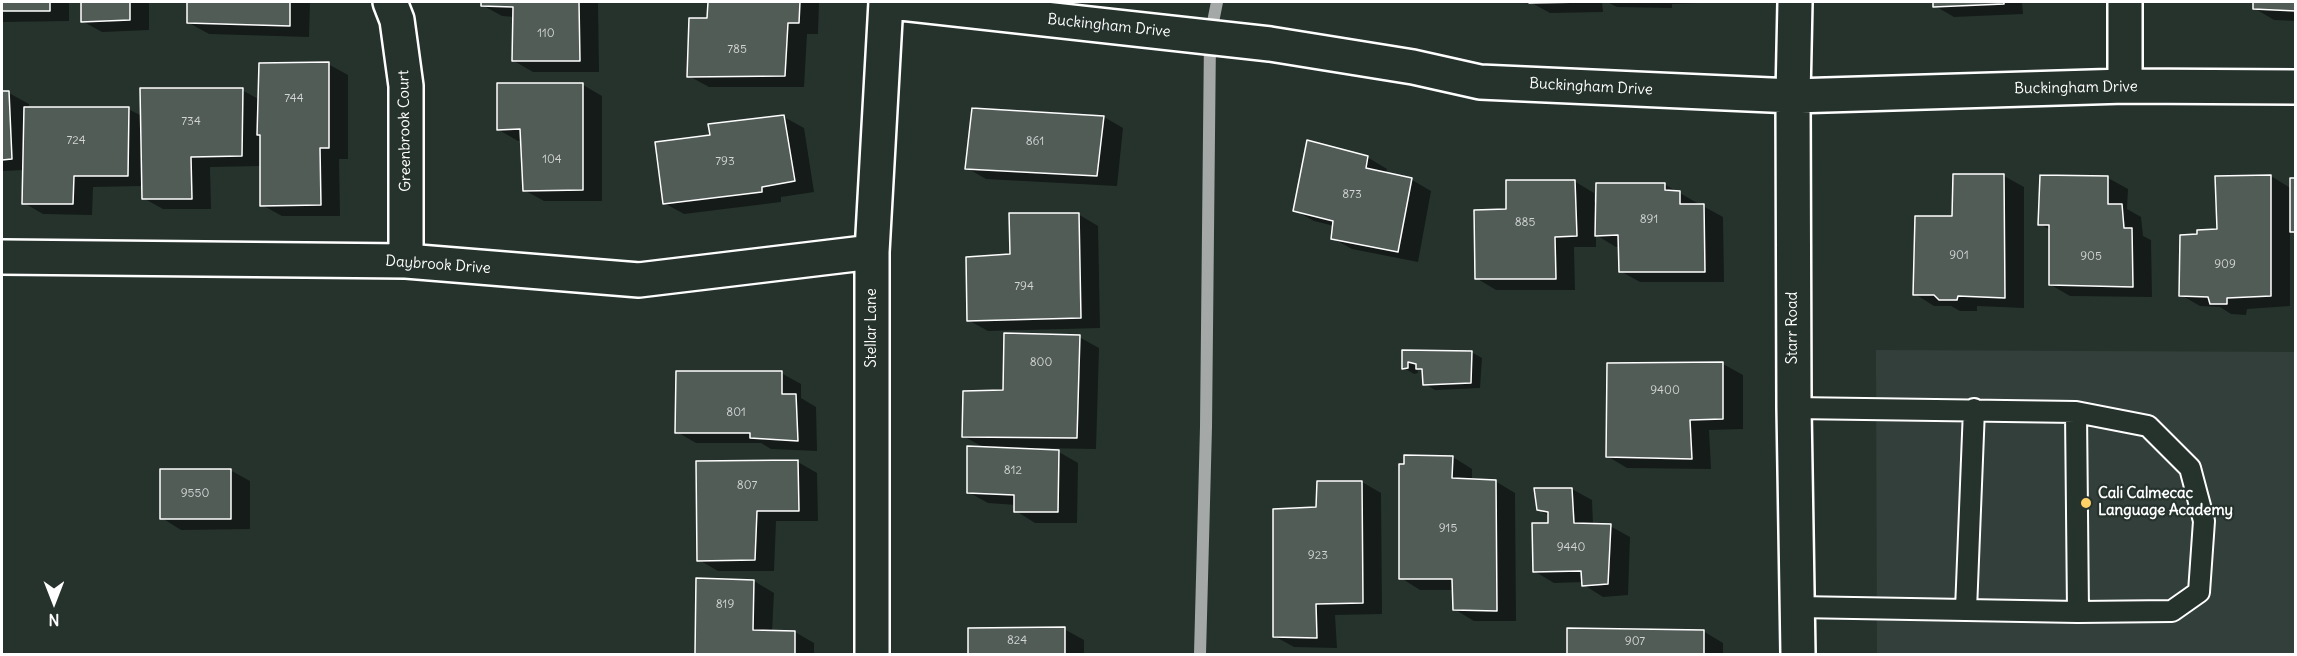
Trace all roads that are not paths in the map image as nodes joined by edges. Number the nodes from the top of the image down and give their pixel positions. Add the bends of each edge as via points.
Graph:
1 (390, 2) edge
2 (886, 2) edge
3 (892, 2) edge
4 (1795, 2) edge
5 (2125, 2) edge
6 (2125, 86) junction
7 (2295, 87) edge
8 (1793, 96) junction
9 (872, 252) junction
10 (2, 257) edge
11 (406, 261) junction
12 (1794, 408) junction
13 (1974, 409) junction
14 (2076, 412) junction
15 (1798, 607) junction
16 (1966, 610) junction
17 (2078, 612) junction
18 (872, 654) edge
19 (1798, 654) edge

1 - 11 street, Greenbrook Court via 397,20 406,86
2 - 9 street, Stellar Lane
3 - 8 street, Buckingham Drive via 1270,44 1480,82
4 - 8 street, Starr Road
5 - 6 street
6 - 7 street, Buckingham Drive
6 - 8 street, Buckingham Drive
8 - 12 street, Starr Road
9 - 11 street, Daybrook Drive via 639,280
9 - 18 street, Stellar Lane
10 - 11 street, Daybrook Drive
12 - 13 lane
12 - 15 street, Starr Road
13 - 14 lane
13 - 16 lane
14 - 17 lane
14 - 17 lane via 2148,426 2190,468 2204,521 2199,592 2172,611
15 - 16 lane
15 - 19 street, Starr Road
16 - 17 lane

